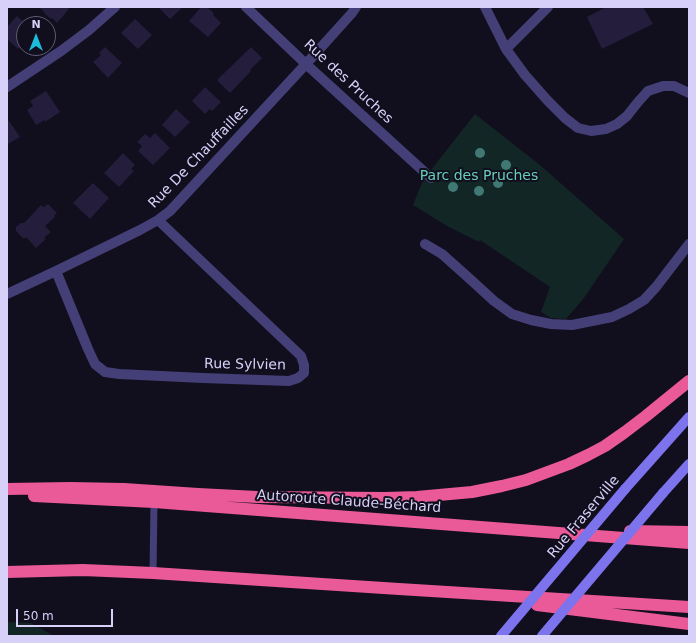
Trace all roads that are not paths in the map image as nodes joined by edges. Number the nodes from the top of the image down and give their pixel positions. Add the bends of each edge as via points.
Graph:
1 (114, 7) edge
2 (246, 7) edge
3 (356, 7) edge
4 (485, 7) edge
5 (548, 7) edge
6 (506, 49) junction
7 (306, 64) junction
8 (7, 87) edge
9 (689, 93) edge
10 (431, 178) dead end
11 (158, 220) junction
12 (425, 244) dead end
13 (689, 244) edge
14 (56, 271) junction
15 (7, 294) edge
16 (689, 381) edge
17 (689, 417) edge
18 (689, 464) edge
19 (7, 489) edge
20 (7, 494) edge
21 (154, 502) junction
22 (478, 528) junction
23 (689, 532) edge
24 (689, 543) edge
25 (7, 572) edge
26 (153, 573) junction
27 (399, 589) junction
28 (689, 607) edge
29 (689, 624) edge
30 (501, 636) edge
31 (542, 636) edge

1 - 8 street via 61,51
2 - 7 street, Rue des Pruches
3 - 7 street, Rue De Chauffailles
4 - 6 street
5 - 6 street
6 - 9 street via 548,101 578,128 591,131 617,124 648,91 663,86 674,86
7 - 10 street, Rue des Pruches
7 - 11 street, Rue De Chauffailles via 170,211
11 - 14 street, Rue De Chauffailles
11 - 14 street, Rue Sylvien via 300,356 304,373 289,381 105,372 95,364 88,350
12 - 13 street via 442,254 512,314 551,324 572,324 612,317 644,300
14 - 15 street, Rue De Chauffailles
16 - 19 highway via 625,432 588,455 526,480 472,492 377,498 198,494 124,489
17 - 30 main road, Rue Fraserville, bridge
18 - 31 main road, bridge
20 - 21 highway, Autoroute Claude-Béchard
21 - 22 highway, Autoroute Claude-Béchard
21 - 26 lane
22 - 23 highway
22 - 24 highway, Autoroute Claude-Béchard
25 - 26 highway via 83,570
26 - 27 highway
27 - 28 highway
27 - 29 highway

